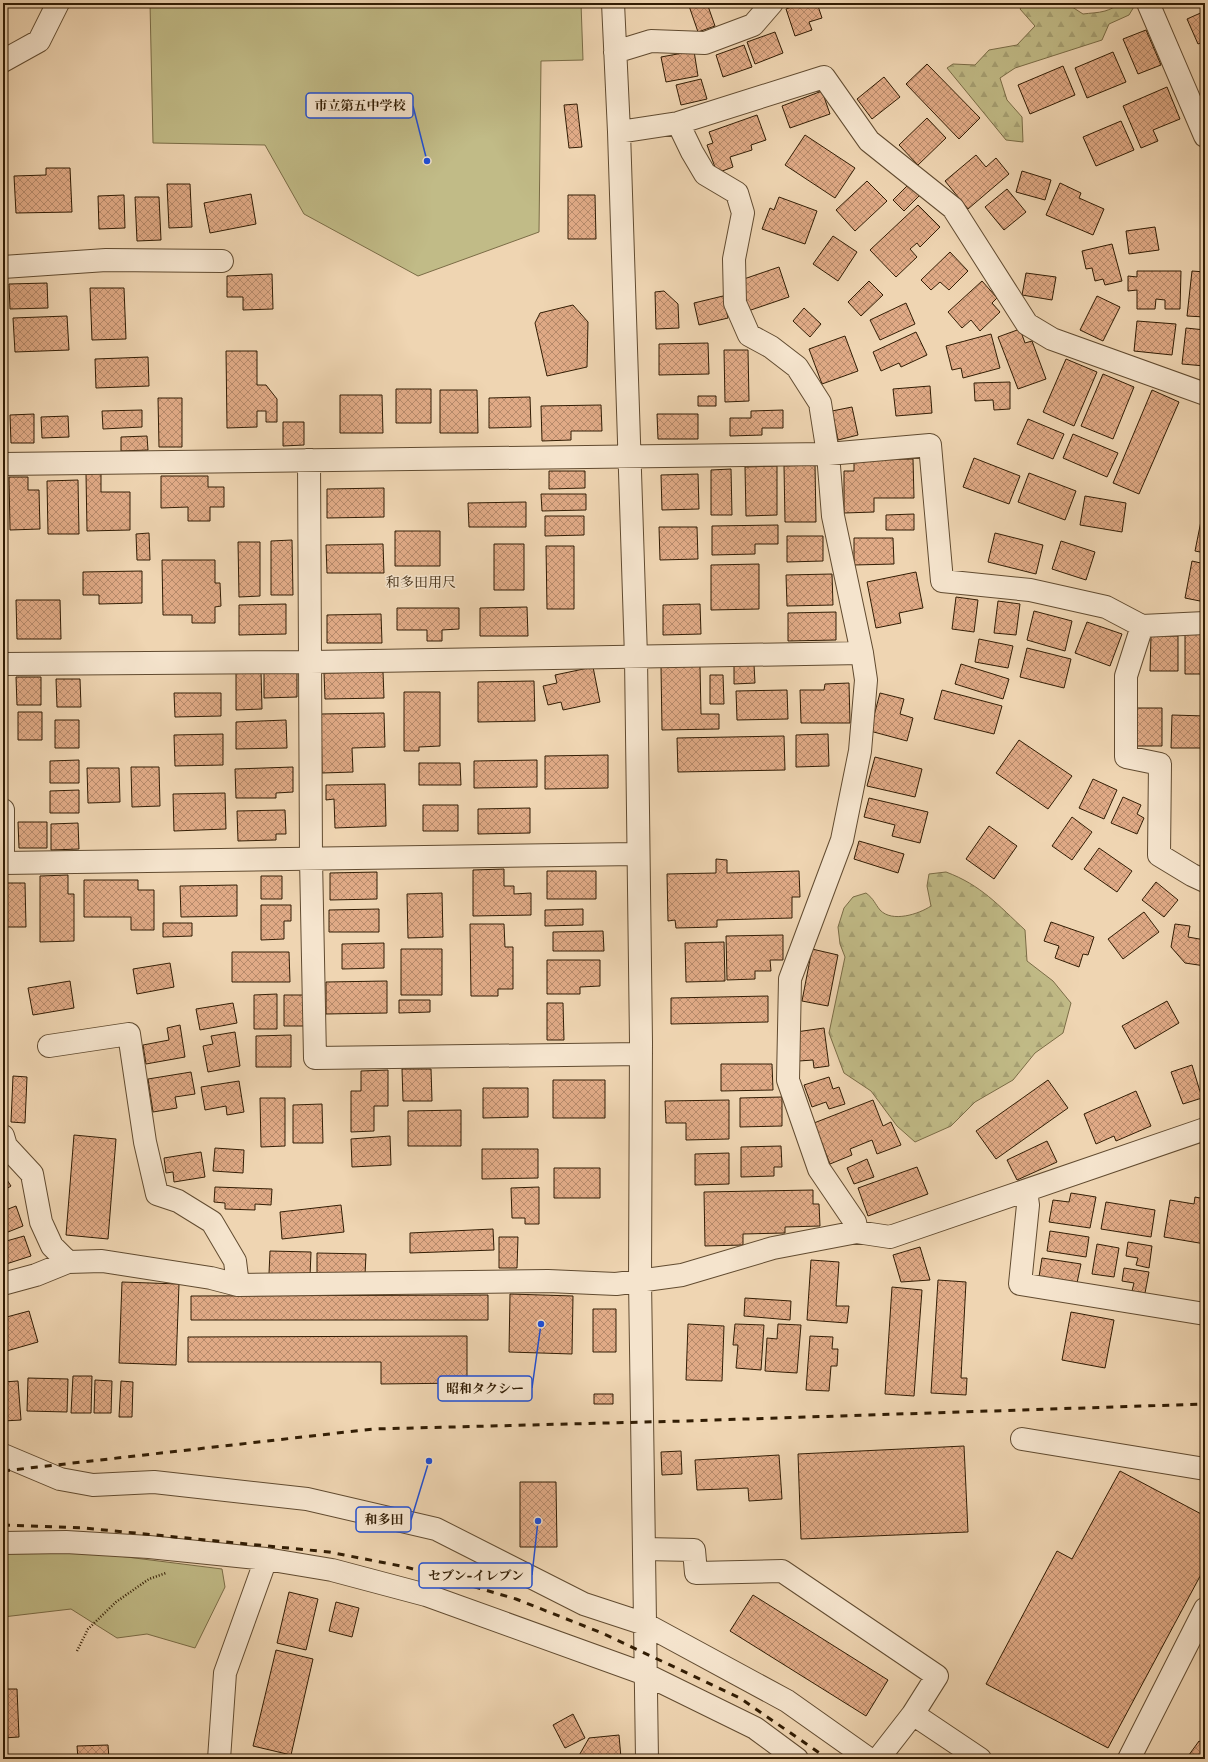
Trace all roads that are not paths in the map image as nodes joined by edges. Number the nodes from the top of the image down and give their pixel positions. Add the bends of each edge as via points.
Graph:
1 (58, 3) edge
2 (613, 3) edge
3 (772, 3) edge
4 (1148, 3) edge
5 (615, 52) junction
6 (3, 61) edge
7 (678, 123) junction
8 (619, 132) junction
9 (1205, 136) edge
10 (222, 261) dead end
11 (3, 267) edge
12 (1205, 394) edge
13 (828, 454) junction
14 (630, 456) junction
15 (310, 460) junction
16 (3, 464) edge
17 (1205, 623) edge
18 (1142, 626) junction
19 (862, 653) junction
20 (636, 657) junction
21 (310, 662) junction
22 (3, 664) edge
23 (3, 810) edge
24 (638, 854) junction
25 (311, 858) junction
26 (3, 863) edge
27 (1205, 881) edge
28 (48, 1046) dead end
29 (641, 1054) junction
30 (1205, 1129) edge
31 (3, 1136) edge
32 (1026, 1191) junction
33 (857, 1232) junction
34 (68, 1262) junction
35 (640, 1280) junction
36 (3, 1284) edge
37 (238, 1285) junction
38 (1205, 1314) edge
39 (1022, 1439) dead end
40 (3, 1455) edge
41 (1205, 1469) edge
42 (3, 1543) edge
43 (644, 1549) junction
44 (266, 1559) junction
45 (1205, 1609) edge
46 (645, 1624) junction
47 (645, 1674) junction
48 (912, 1714) junction
49 (219, 1759) edge
50 (647, 1759) edge
51 (797, 1759) edge
52 (869, 1759) edge
53 (878, 1759) edge
54 (980, 1759) edge
55 (1129, 1759) edge

1 - 6 street via 40,41
2 - 5 street
3 - 5 street via 753,25 705,43 651,41
4 - 9 street
5 - 8 street
7 - 8 street
7 - 12 street via 824,77 869,141 953,208 1027,324 1052,339
7 - 13 street via 705,174 737,194 743,213 734,259 735,303 749,335 771,346 797,367 820,403
8 - 14 street
10 - 11 street via 106,260
13 - 14 street
13 - 18 street via 930,445 942,581 1038,592 1106,607
13 - 19 street via 833,516
14 - 15 street
14 - 20 street
15 - 16 street
15 - 21 street
17 - 18 street
18 - 27 street via 1126,676 1126,757 1160,764 1159,855
19 - 20 street
19 - 33 street via 866,680 860,751 842,840 790,979 788,1080 819,1169 855,1222
20 - 21 street
20 - 24 street
21 - 22 street
21 - 25 street
23 - 26 street
24 - 25 street
24 - 29 street
25 - 26 street
25 - 29 street via 314,1058
28 - 37 street via 129,1034 145,1142 157,1194 178,1201 212,1222 235,1261
29 - 35 street
30 - 32 street
31 - 34 street via 6,1146 32,1174 41,1222 52,1246
32 - 33 street via 890,1237
32 - 38 street via 1028,1205 1020,1284
33 - 35 street via 773,1248 682,1275
34 - 36 street via 36,1275
34 - 37 street via 102,1261 211,1278
35 - 37 street via 616,1284 548,1281
35 - 43 street
39 - 41 street
40 - 46 street via 60,1479 92,1484 154,1482 307,1499 436,1529 584,1604
42 - 44 street via 66,1542
43 - 46 street
43 - 48 street via 694,1550 696,1573 782,1571 937,1676
44 - 47 street via 332,1570 426,1595
44 - 49 street via 225,1673
45 - 55 street
46 - 47 street
46 - 52 street via 787,1701
47 - 50 street
47 - 51 street via 755,1728
48 - 53 street
48 - 54 street

